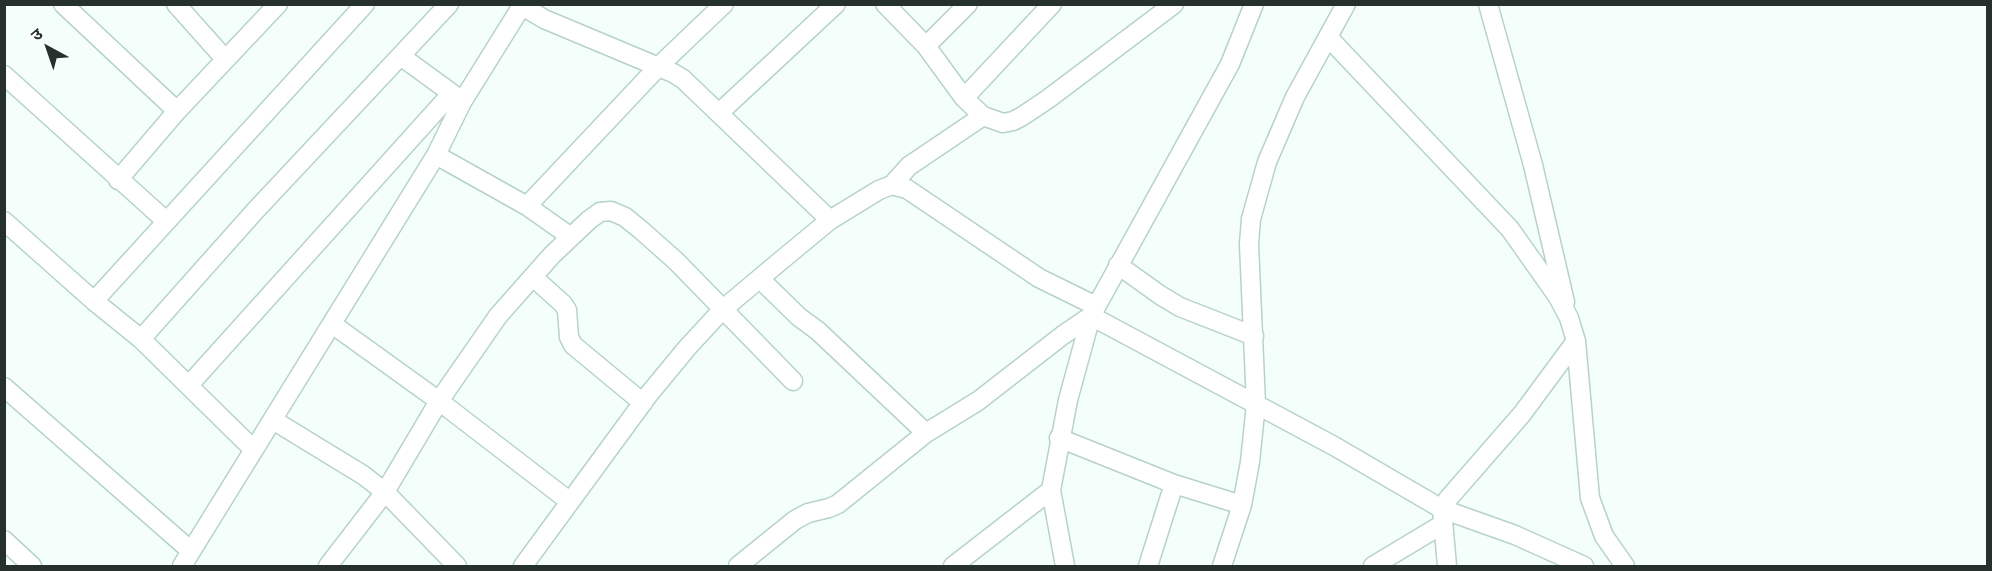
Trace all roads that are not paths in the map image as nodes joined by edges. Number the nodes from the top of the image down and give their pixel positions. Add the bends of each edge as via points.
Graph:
1 (63, 4) edge
2 (278, 4) edge
3 (364, 4) edge
4 (450, 4) edge
5 (724, 4) edge
6 (836, 4) edge
7 (885, 4) edge
8 (968, 4) edge
9 (1052, 4) edge
10 (1174, 4) edge
11 (1254, 4) edge
12 (1346, 4) edge
13 (1488, 4) edge
14 (521, 5) edge
15 (180, 6) edge
16 (1150, 12) edge
17 (1328, 37) junction
18 (926, 46) junction
19 (402, 57) junction
20 (225, 60) junction
21 (658, 67) junction
22 (4, 75) edge
23 (457, 98) junction
24 (964, 98) junction
25 (177, 111) junction
26 (719, 113) junction
27 (983, 116) junction
28 (436, 155) junction
29 (118, 180) junction
30 (892, 185) junction
31 (527, 206) junction
32 (830, 220) junction
33 (4, 221) edge
34 (166, 221) junction
35 (571, 237) junction
36 (1118, 265) junction
37 (533, 277) junction
38 (759, 279) junction
39 (94, 301) junction
40 (722, 310) junction
41 (1093, 311) junction
42 (1569, 318) junction
43 (332, 324) junction
44 (1254, 336) junction
45 (141, 339) junction
46 (1576, 341) junction
47 (793, 381) dead end
48 (189, 385) junction
49 (4, 387) edge
50 (439, 401) junction
51 (643, 403) junction
52 (1256, 404) junction
53 (273, 420) junction
54 (926, 433) junction
55 (1059, 438) junction
56 (253, 449) junction
57 (1174, 484) junction
58 (1051, 490) junction
59 (385, 492) junction
60 (569, 501) junction
61 (1242, 505) junction
62 (1443, 516) junction
63 (4, 540) edge
64 (187, 559) edge
65 (32, 567) edge
66 (328, 567) edge
67 (457, 567) edge
68 (523, 567) edge
69 (738, 567) edge
70 (953, 567) edge
71 (1065, 567) edge
72 (1148, 567) edge
73 (1222, 567) edge
74 (1373, 567) edge
75 (1447, 567) edge
76 (1584, 567) edge
77 (1625, 567) edge

1 - 25 street
2 - 20 street
3 - 34 street
4 - 19 street
5 - 21 street
6 - 26 street
7 - 18 street
8 - 18 street
9 - 24 street
10 - 16 street
11 - 36 street via 1230,64
12 - 17 street
13 - 42 street via 1533,165
14 - 21 street via 544,20
14 - 23 street
15 - 20 street
16 - 27 street via 1048,99 1021,117 1002,123
17 - 42 street via 1510,229
17 - 44 street via 1295,98 1257,192 1249,244
18 - 24 street
19 - 23 street
19 - 45 street via 255,211
20 - 25 street
21 - 26 street via 683,79
21 - 31 street
22 - 29 street
23 - 28 street
23 - 48 street
24 - 27 street
25 - 29 street
26 - 32 street
27 - 30 street via 909,166
28 - 31 street
28 - 43 street
29 - 34 street
30 - 32 street
30 - 41 street via 907,189
31 - 35 street
32 - 38 street
33 - 39 street
34 - 39 street
35 - 37 street
35 - 40 street via 600,213 611,211 625,217 676,261
36 - 41 street
36 - 44 street via 1180,307
37 - 50 street via 498,316
37 - 51 street via 567,310 573,345
38 - 40 street
38 - 54 street
39 - 45 street
40 - 47 street
40 - 51 street
41 - 52 street
41 - 54 street via 978,401
41 - 55 street
42 - 46 street
43 - 50 street
43 - 53 street
44 - 52 street
45 - 48 street
46 - 62 street via 1522,414 1454,490
46 - 77 street via 1590,498 1604,536
48 - 56 street
49 - 64 street
50 - 59 street
50 - 60 street
51 - 60 street
52 - 61 street
52 - 62 street via 1334,446
53 - 56 street
53 - 59 street
54 - 69 street via 838,504 795,520
55 - 57 street
55 - 58 street
56 - 64 street
57 - 61 street
57 - 72 street
58 - 70 street
58 - 71 street
59 - 66 street
59 - 67 street
60 - 68 street
61 - 73 street
62 - 74 street
62 - 75 street
62 - 76 street via 1515,535
63 - 65 street

